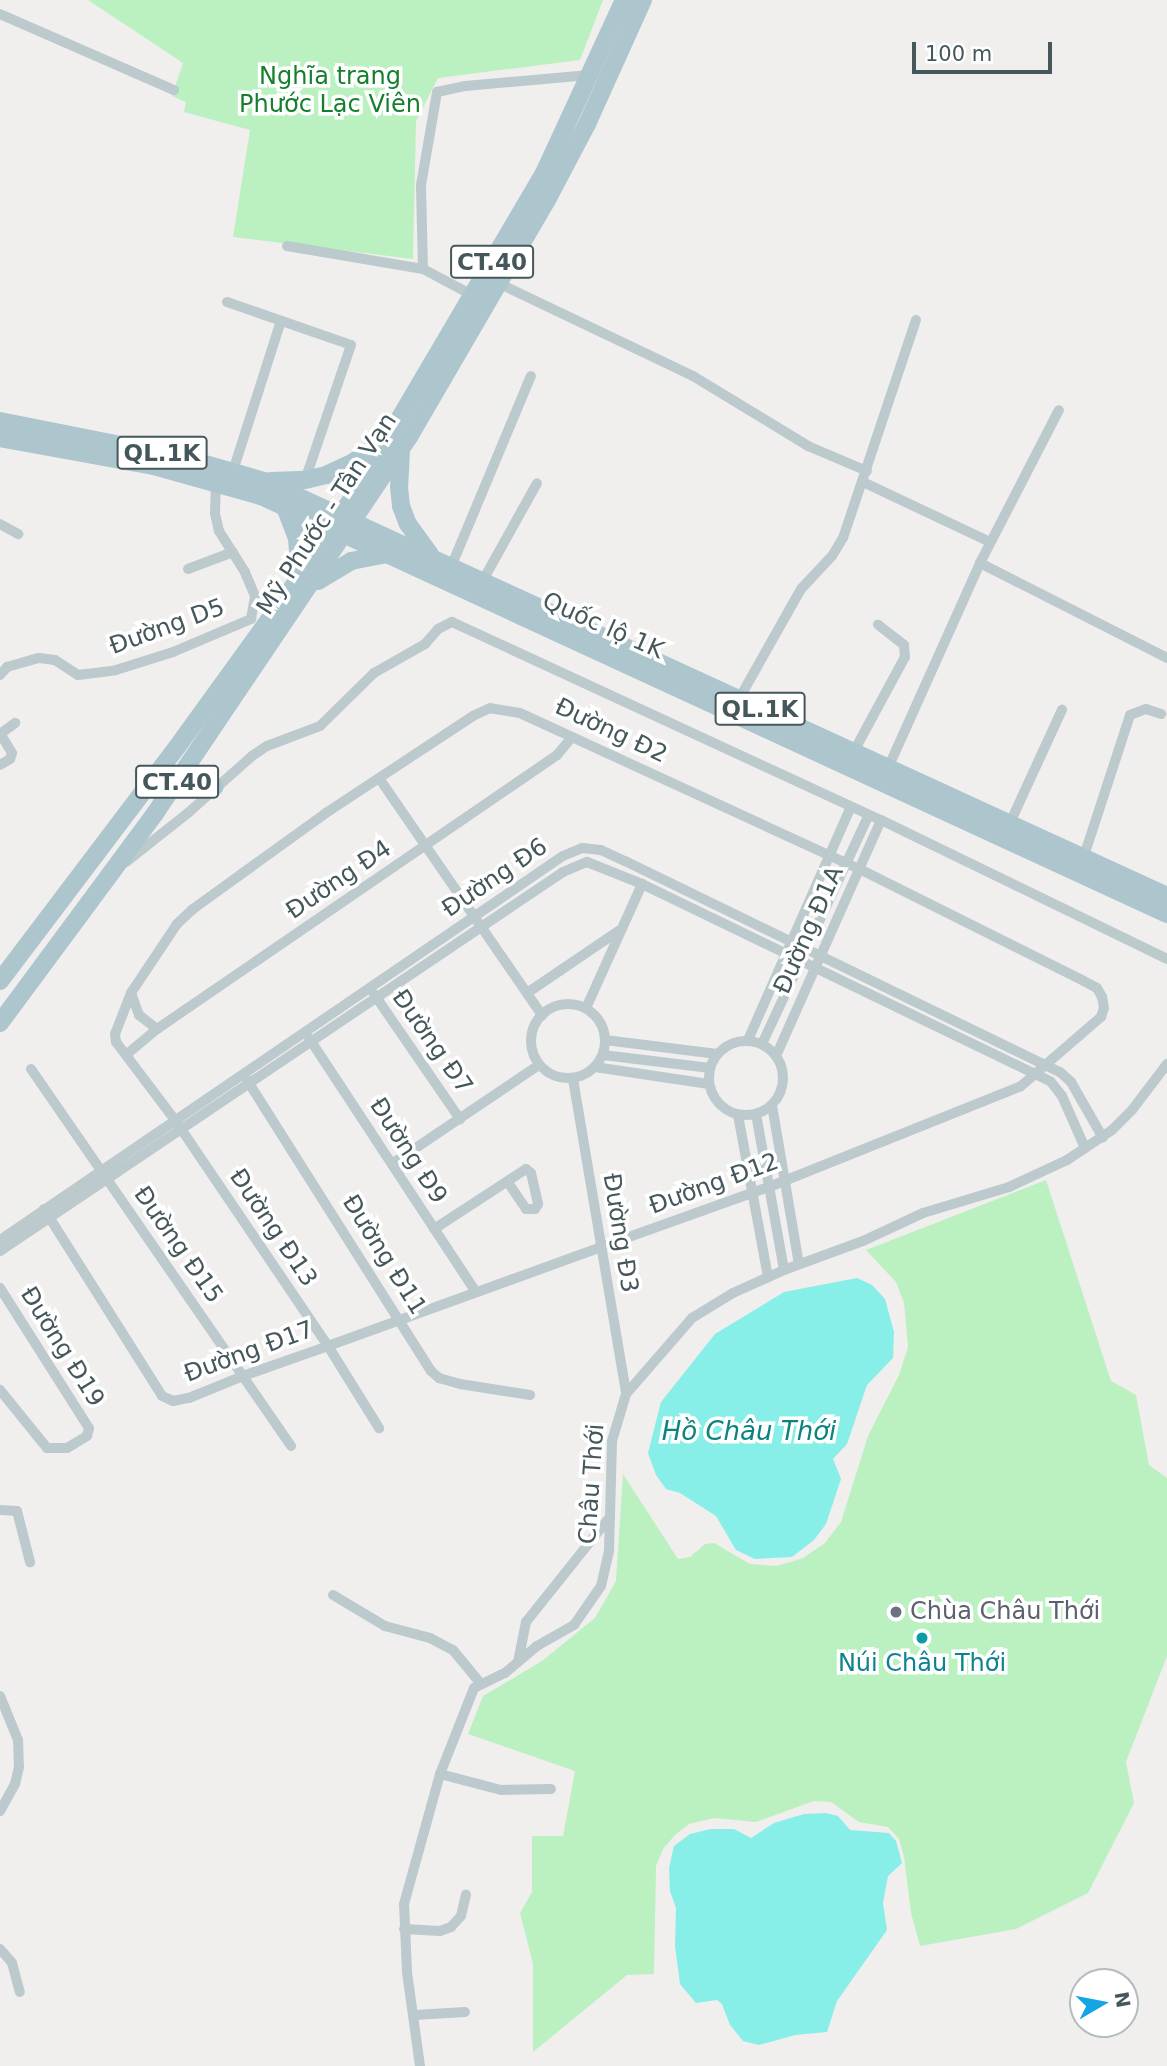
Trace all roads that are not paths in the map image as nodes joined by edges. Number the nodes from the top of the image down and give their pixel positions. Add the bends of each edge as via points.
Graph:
1 (624, 0) edge
2 (643, 0) edge
3 (0, 14) edge
4 (592, 75) junction
5 (174, 90) dead end
6 (287, 246) dead end
7 (423, 269) junction
8 (498, 283) junction
9 (472, 295) junction
10 (227, 302) dead end
11 (916, 320) dead end
12 (281, 321) junction
13 (531, 376) dead end
14 (1059, 410) dead end
15 (0, 421) edge
16 (0, 438) edge
17 (395, 442) junction
18 (233, 471) junction
19 (865, 476) junction
20 (264, 481) junction
21 (305, 481) junction
22 (216, 482) junction
23 (537, 483) dead end
24 (285, 507) junction
25 (0, 524) edge
26 (343, 525) junction
27 (18, 534) dead end
28 (990, 542) junction
29 (233, 552) junction
30 (387, 554) junction
31 (443, 563) junction
32 (980, 564) junction
33 (188, 569) dead end
34 (306, 581) junction
35 (482, 582) junction
36 (251, 620) junction
37 (878, 625) dead end
38 (253, 640) junction
39 (1167, 658) edge
40 (0, 674) edge
41 (739, 699) junction
42 (1062, 710) dead end
43 (1161, 714) dead end
44 (15, 723) dead end
45 (1, 734) edge
46 (572, 737) junction
47 (853, 752) junction
48 (0, 765) edge
49 (188, 767) junction
50 (888, 768) junction
51 (379, 778) junction
52 (215, 787) junction
53 (851, 807) junction
54 (869, 815) junction
55 (881, 820) junction
56 (1009, 825) junction
57 (426, 846) junction
58 (831, 855) junction
59 (1083, 859) junction
60 (625, 861) junction
61 (847, 863) junction
62 (546, 867) junction
63 (859, 869) junction
64 (112, 874) junction
65 (619, 874) junction
66 (554, 878) junction
67 (642, 884) junction
68 (695, 894) junction
69 (1167, 896) edge
70 (689, 907) junction
71 (1167, 914) edge
72 (475, 917) junction
73 (481, 927) junction
74 (622, 928) junction
75 (793, 940) junction
76 (807, 947) junction
77 (787, 954) junction
78 (822, 954) junction
79 (1167, 959) edge
80 (801, 961) junction
81 (417, 964) junction
82 (816, 968) junction
83 (0, 981) edge
84 (892, 989) junction
85 (131, 993) junction
86 (373, 993) junction
87 (527, 993) junction
88 (886, 1002) junction
89 (587, 1006) junction
90 (542, 1015) junction
91 (0, 1023) edge
92 (970, 1026) junction
93 (157, 1029) junction
94 (309, 1037) junction
95 (965, 1039) junction
96 (605, 1040) junction
97 (748, 1040) junction
98 (762, 1044) junction
99 (656, 1046) junction
100 (717, 1054) junction
101 (126, 1055) junction
102 (603, 1055) junction
103 (776, 1056) junction
104 (655, 1061) junction
105 (1167, 1063) edge
106 (539, 1065) junction
107 (595, 1067) junction
108 (710, 1068) junction
109 (31, 1069) dead end
110 (1041, 1070) junction
111 (653, 1075) junction
112 (246, 1079) junction
113 (573, 1079) junction
114 (709, 1084) junction
115 (772, 1105) junction
116 (756, 1114) junction
117 (738, 1115) junction
118 (460, 1119) junction
119 (178, 1124) junction
120 (1103, 1138) junction
121 (1085, 1148) junction
122 (392, 1164) junction
123 (104, 1175) junction
124 (785, 1181) junction
125 (508, 1182) dead end
126 (769, 1187) junction
127 (753, 1193) junction
128 (47, 1214) junction
129 (435, 1229) junction
130 (0, 1240) edge
131 (601, 1247) junction
132 (0, 1251) edge
133 (799, 1264) junction
134 (784, 1270) junction
135 (768, 1277) junction
136 (0, 1288) edge
137 (476, 1292) junction
138 (400, 1320) junction
139 (328, 1346) junction
140 (243, 1376) junction
141 (0, 1390) edge
142 (626, 1394) junction
143 (530, 1395) dead end
144 (379, 1428) dead end
145 (291, 1446) dead end
146 (0, 1510) edge
147 (609, 1518) junction
148 (30, 1562) dead end
149 (333, 1595) dead end
150 (518, 1662) junction
151 (481, 1684) junction
152 (0, 1696) edge
153 (440, 1774) junction
154 (551, 1789) dead end
155 (0, 1811) edge
156 (466, 1895) dead end
157 (404, 1929) junction
158 (0, 1949) edge
159 (20, 1992) dead end
160 (465, 2012) dead end
161 (415, 2015) junction
162 (420, 2066) edge

1 - 4 main road, Mỹ Phước - Tân Vạn / CT.40
2 - 8 main road, Mỹ Phước - Tân Vạn / CT.40 via 587,124
3 - 5 street
4 - 7 street via 437,92 421,185
4 - 9 main road, Mỹ Phước - Tân Vạn / CT.40 via 544,173
6 - 7 street
7 - 9 street
8 - 17 main road, Mỹ Phước - Tân Vạn / CT.40
8 - 19 street via 692,376
9 - 17 main road, Mỹ Phước - Tân Vạn / CT.40
10 - 12 street
11 - 19 street
12 - 18 street
12 - 21 street via 351,345
13 - 31 street
14 - 28 street
15 - 18 main road, Quốc lộ 1K / QL.1K
16 - 22 main road, Quốc lộ 1K / QL.1K
17 - 21 main road
17 - 26 main road, Mỹ Phước - Tân Vạn / CT.40
17 - 31 main road via 401,506 408,524
18 - 20 main road, Quốc lộ 1K / QL.1K
19 - 28 street
19 - 41 street via 843,538 801,589
20 - 21 main road
20 - 26 main road, Quốc lộ 1K / QL.1K
22 - 24 main road, Quốc lộ 1K / QL.1K
22 - 29 street, Đường D5 via 219,531
23 - 35 street
24 - 26 main road, Quốc lộ 1K / QL.1K
24 - 34 main road
25 - 27 street
26 - 30 main road, Quốc lộ 1K / QL.1K
26 - 31 main road, Quốc lộ 1K / QL.1K
26 - 34 main road, Mỹ Phước - Tân Vạn / CT.40
28 - 32 street
29 - 33 street
29 - 36 street, Đường D5 via 255,596
30 - 34 main road via 351,561
30 - 71 main road, Quốc lộ 1K / QL.1K
31 - 35 main road, Quốc lộ 1K / QL.1K
32 - 39 street
32 - 50 street
34 - 38 main road, Mỹ Phước - Tân Vạn / CT.40
34 - 49 main road, Mỹ Phước - Tân Vạn / CT.40
35 - 41 main road, Quốc lộ 1K / QL.1K
36 - 38 street
36 - 40 street, Đường D5 via 116,670 78,675 55,660 39,658 6,667
37 - 47 street via 904,645 905,657
38 - 83 main road, Mỹ Phước - Tân Vạn / CT.40
41 - 47 main road, Quốc lộ 1K / QL.1K
42 - 56 street
43 - 59 street via 1146,709 1130,715
44 - 45 street
45 - 48 street via 12,753
46 - 51 street, Đường Đ2 via 520,713 489,708
46 - 57 street, Đường Đ4 via 558,755
46 - 58 street, Đường Đ2
47 - 50 main road, Quốc lộ 1K / QL.1K
49 - 52 main road via 196,783
49 - 64 main road, Mỹ Phước - Tân Vạn / CT.40
50 - 56 main road, Quốc lộ 1K / QL.1K
51 - 57 street
51 - 85 street, Đường Đ2 via 194,909 177,924
52 - 53 street via 267,746 320,726 374,673 425,644 452,622
52 - 64 street
53 - 54 street
53 - 58 street, Đường Đ1A
54 - 55 street
54 - 61 street, Đường Đ1A
55 - 63 street, Đường Đ1A
55 - 79 street
56 - 59 main road, Quốc lộ 1K / QL.1K
57 - 72 street
57 - 93 street, Đường Đ4
58 - 61 street, Đường Đ2
58 - 75 street, Đường Đ1A
59 - 69 main road, Quốc lộ 1K / QL.1K
60 - 62 street, Đường Đ6 via 601,850 582,848
60 - 65 street
60 - 68 street, Đường Đ6
61 - 63 street, Đường Đ2
61 - 76 street, Đường Đ1A
62 - 66 street
62 - 72 street, Đường Đ6
63 - 78 street, Đường Đ1A
63 - 110 street, Đường Đ2 via 1097,988 1104,1008 1101,1017
64 - 91 main road, Mỹ Phước - Tân Vạn / CT.40
65 - 66 street, Đường Đ6 via 587,862
65 - 67 street, Đường Đ6
66 - 73 street, Đường Đ6
67 - 70 street, Đường Đ6
67 - 74 street
68 - 70 street
68 - 75 street, Đường Đ6
70 - 77 street, Đường Đ6
72 - 73 street
72 - 81 street, Đường Đ6
73 - 81 street, Đường Đ6
73 - 87 street
74 - 87 street
74 - 89 street
75 - 76 street, Đường Đ6
75 - 77 street, Đường Đ1A
76 - 78 street, Đường Đ6
76 - 80 street, Đường Đ1A
77 - 80 street, Đường Đ6
77 - 97 street, Đường Đ1A
78 - 82 street, Đường Đ1A
78 - 84 street, Đường Đ6
80 - 82 street, Đường Đ6
80 - 98 street, Đường Đ1A
81 - 86 street, Đường Đ6
82 - 88 street, Đường Đ6
82 - 103 street, Đường Đ1A
84 - 88 street
84 - 92 street, Đường Đ6
85 - 93 street via 139,1015
85 - 101 street, Đường Đ2 via 115,1034
86 - 94 street, Đường Đ6
86 - 118 street, Đường Đ7
87 - 90 street
88 - 95 street, Đường Đ6
89 - 90 street via 564,1004
89 - 96 street via 601,1023
90 - 106 street via 531,1043
92 - 95 street
92 - 110 street, Đường Đ6
93 - 101 street, Đường Đ4
94 - 112 street, Đường Đ6
94 - 122 street, Đường Đ9
95 - 110 street, Đường Đ6
96 - 99 street
96 - 102 street
97 - 98 street
97 - 100 street via 730,1044
98 - 103 street
99 - 100 street
99 - 104 street
100 - 108 street
101 - 119 street, Đường Đ13
102 - 104 street
102 - 107 street
103 - 115 street via 783,1076
104 - 108 street
104 - 111 street
105 - 120 street, Châu Thới via 1132,1110
106 - 113 street via 549,1073
106 - 118 street
107 - 111 street
107 - 113 street
108 - 114 street
109 - 123 street, Đường Đ15
110 - 120 street, Đường Đ6 via 1071,1082
110 - 121 street, Đường Đ6 via 1057,1087
110 - 124 street, Đường Đ12 via 1021,1086
111 - 114 street
112 - 119 street, Đường Đ6
112 - 138 street, Đường Đ11
113 - 131 street, Đường Đ3
114 - 117 street via 718,1102
115 - 116 street
115 - 124 street
116 - 117 street
116 - 126 street
117 - 127 street
118 - 122 street
119 - 123 street, Đường Đ6
119 - 139 street, Đường Đ13
120 - 121 street, Châu Thới
121 - 133 street, Châu Thới via 1009,1187 923,1213
122 - 129 street, Đường Đ9
123 - 128 street, Đường Đ6
123 - 140 street, Đường Đ15
124 - 126 street, Đường Đ12
124 - 133 street
125 - 129 street
126 - 127 street, Đường Đ12
126 - 134 street
127 - 131 street, Đường Đ12
127 - 135 street
128 - 130 street, Đường Đ6
128 - 132 street, Đường Đ6
128 - 140 street, Đường Đ17 via 162,1396 173,1401 189,1398
129 - 137 street, Đường Đ9
131 - 137 street, Đường Đ12
131 - 142 street, Đường Đ3
133 - 134 street, Châu Thới
134 - 135 street, Châu Thới
135 - 142 street, Châu Thới via 692,1318
136 - 141 street, Đường Đ19 via 89,1428 80,1442 54,1451
137 - 138 street, Đường Đ12
138 - 139 street, Đường Đ17
138 - 143 street, Đường Đ11 via 439,1378
139 - 140 street, Đường Đ17
139 - 144 street, Đường Đ13
140 - 145 street, Đường Đ15
142 - 147 street, Châu Thới via 612,1441
146 - 148 street via 17,1511
147 - 150 street via 526,1622
147 - 150 street, Châu Thới via 606,1567 592,1601 574,1625
149 - 151 street via 385,1626 430,1638 453,1650
150 - 151 street, Châu Thới
151 - 153 street via 467,1703
152 - 155 street via 18,1740 19,1767
153 - 154 street via 501,1790
153 - 157 street via 413,1865
156 - 157 street via 461,1916 451,1927 440,1931
157 - 161 street
158 - 159 street via 12,1963
160 - 161 street
161 - 162 street

